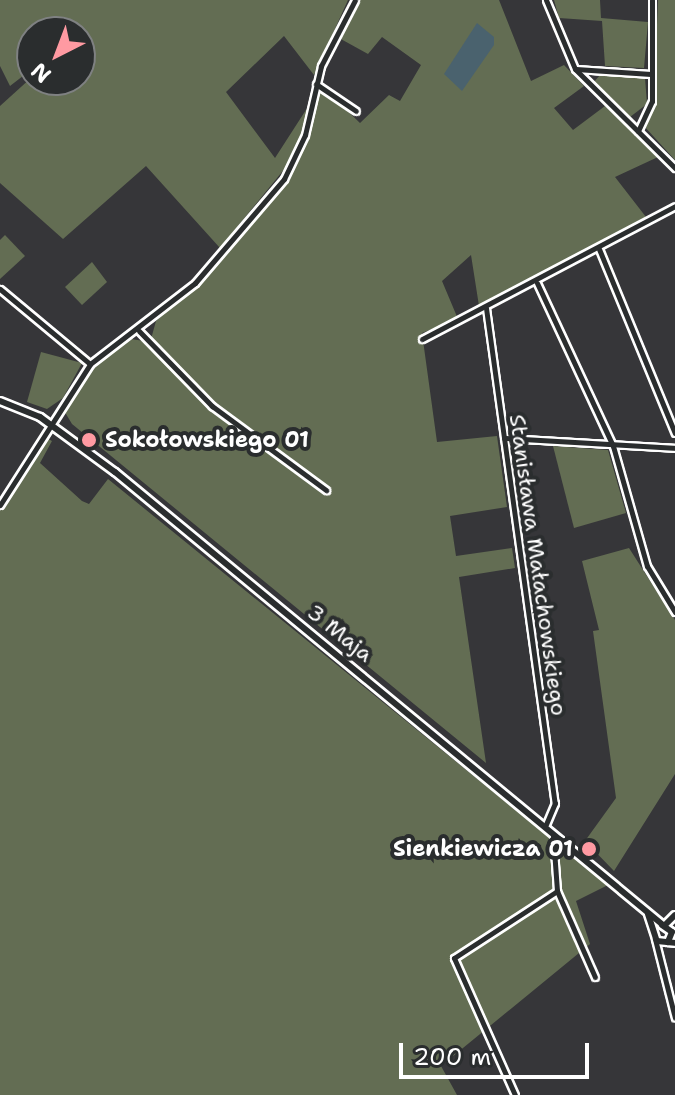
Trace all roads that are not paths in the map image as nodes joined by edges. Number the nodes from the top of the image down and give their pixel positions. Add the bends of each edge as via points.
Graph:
1 (355, 0) edge
2 (546, 0) edge
3 (652, 0) edge
4 (575, 69) junction
5 (651, 74) junction
6 (316, 84) junction
7 (356, 111) dead end
8 (638, 131) junction
9 (675, 168) edge
10 (675, 206) edge
11 (599, 249) junction
12 (537, 283) junction
13 (0, 289) edge
14 (486, 308) junction
15 (139, 331) junction
16 (422, 339) dead end
17 (90, 364) junction
18 (0, 401) edge
19 (48, 423) junction
20 (675, 433) edge
21 (504, 438) junction
22 (613, 446) junction
23 (675, 448) edge
24 (326, 490) dead end
25 (0, 505) edge
26 (675, 612) edge
27 (546, 824) junction
28 (553, 836) dead end
29 (557, 891) junction
30 (646, 910) junction
31 (675, 916) edge
32 (669, 929) edge
33 (655, 936) junction
34 (669, 943) edge
35 (656, 956) junction
36 (595, 977) dead end
37 (675, 1018) edge
38 (515, 1095) edge

1 - 6 street
2 - 4 street
3 - 5 street
4 - 5 street
4 - 8 street
5 - 8 street via 652,101
6 - 7 street
6 - 15 street via 305,135 284,179 195,283
8 - 9 street
10 - 11 street
11 - 12 street
11 - 20 street
12 - 14 street
12 - 22 street
13 - 17 street
14 - 16 street
14 - 21 street, Stanisława Małachowskiego
15 - 17 street
15 - 24 street via 212,406
17 - 19 street
18 - 19 street, 3 Maja
19 - 25 street
19 - 27 street, 3 Maja
21 - 22 street
21 - 27 street, Stanisława Małachowskiego via 555,803
22 - 23 street
22 - 26 street via 642,553
27 - 30 street, 3 Maja
28 - 29 street
29 - 36 street
29 - 38 street via 454,958
30 - 32 street, 3 Maja
30 - 33 street, 3 Maja
31 - 32 street
32 - 33 street
32 - 34 street
33 - 34 street
33 - 35 street
34 - 35 street
35 - 37 street

